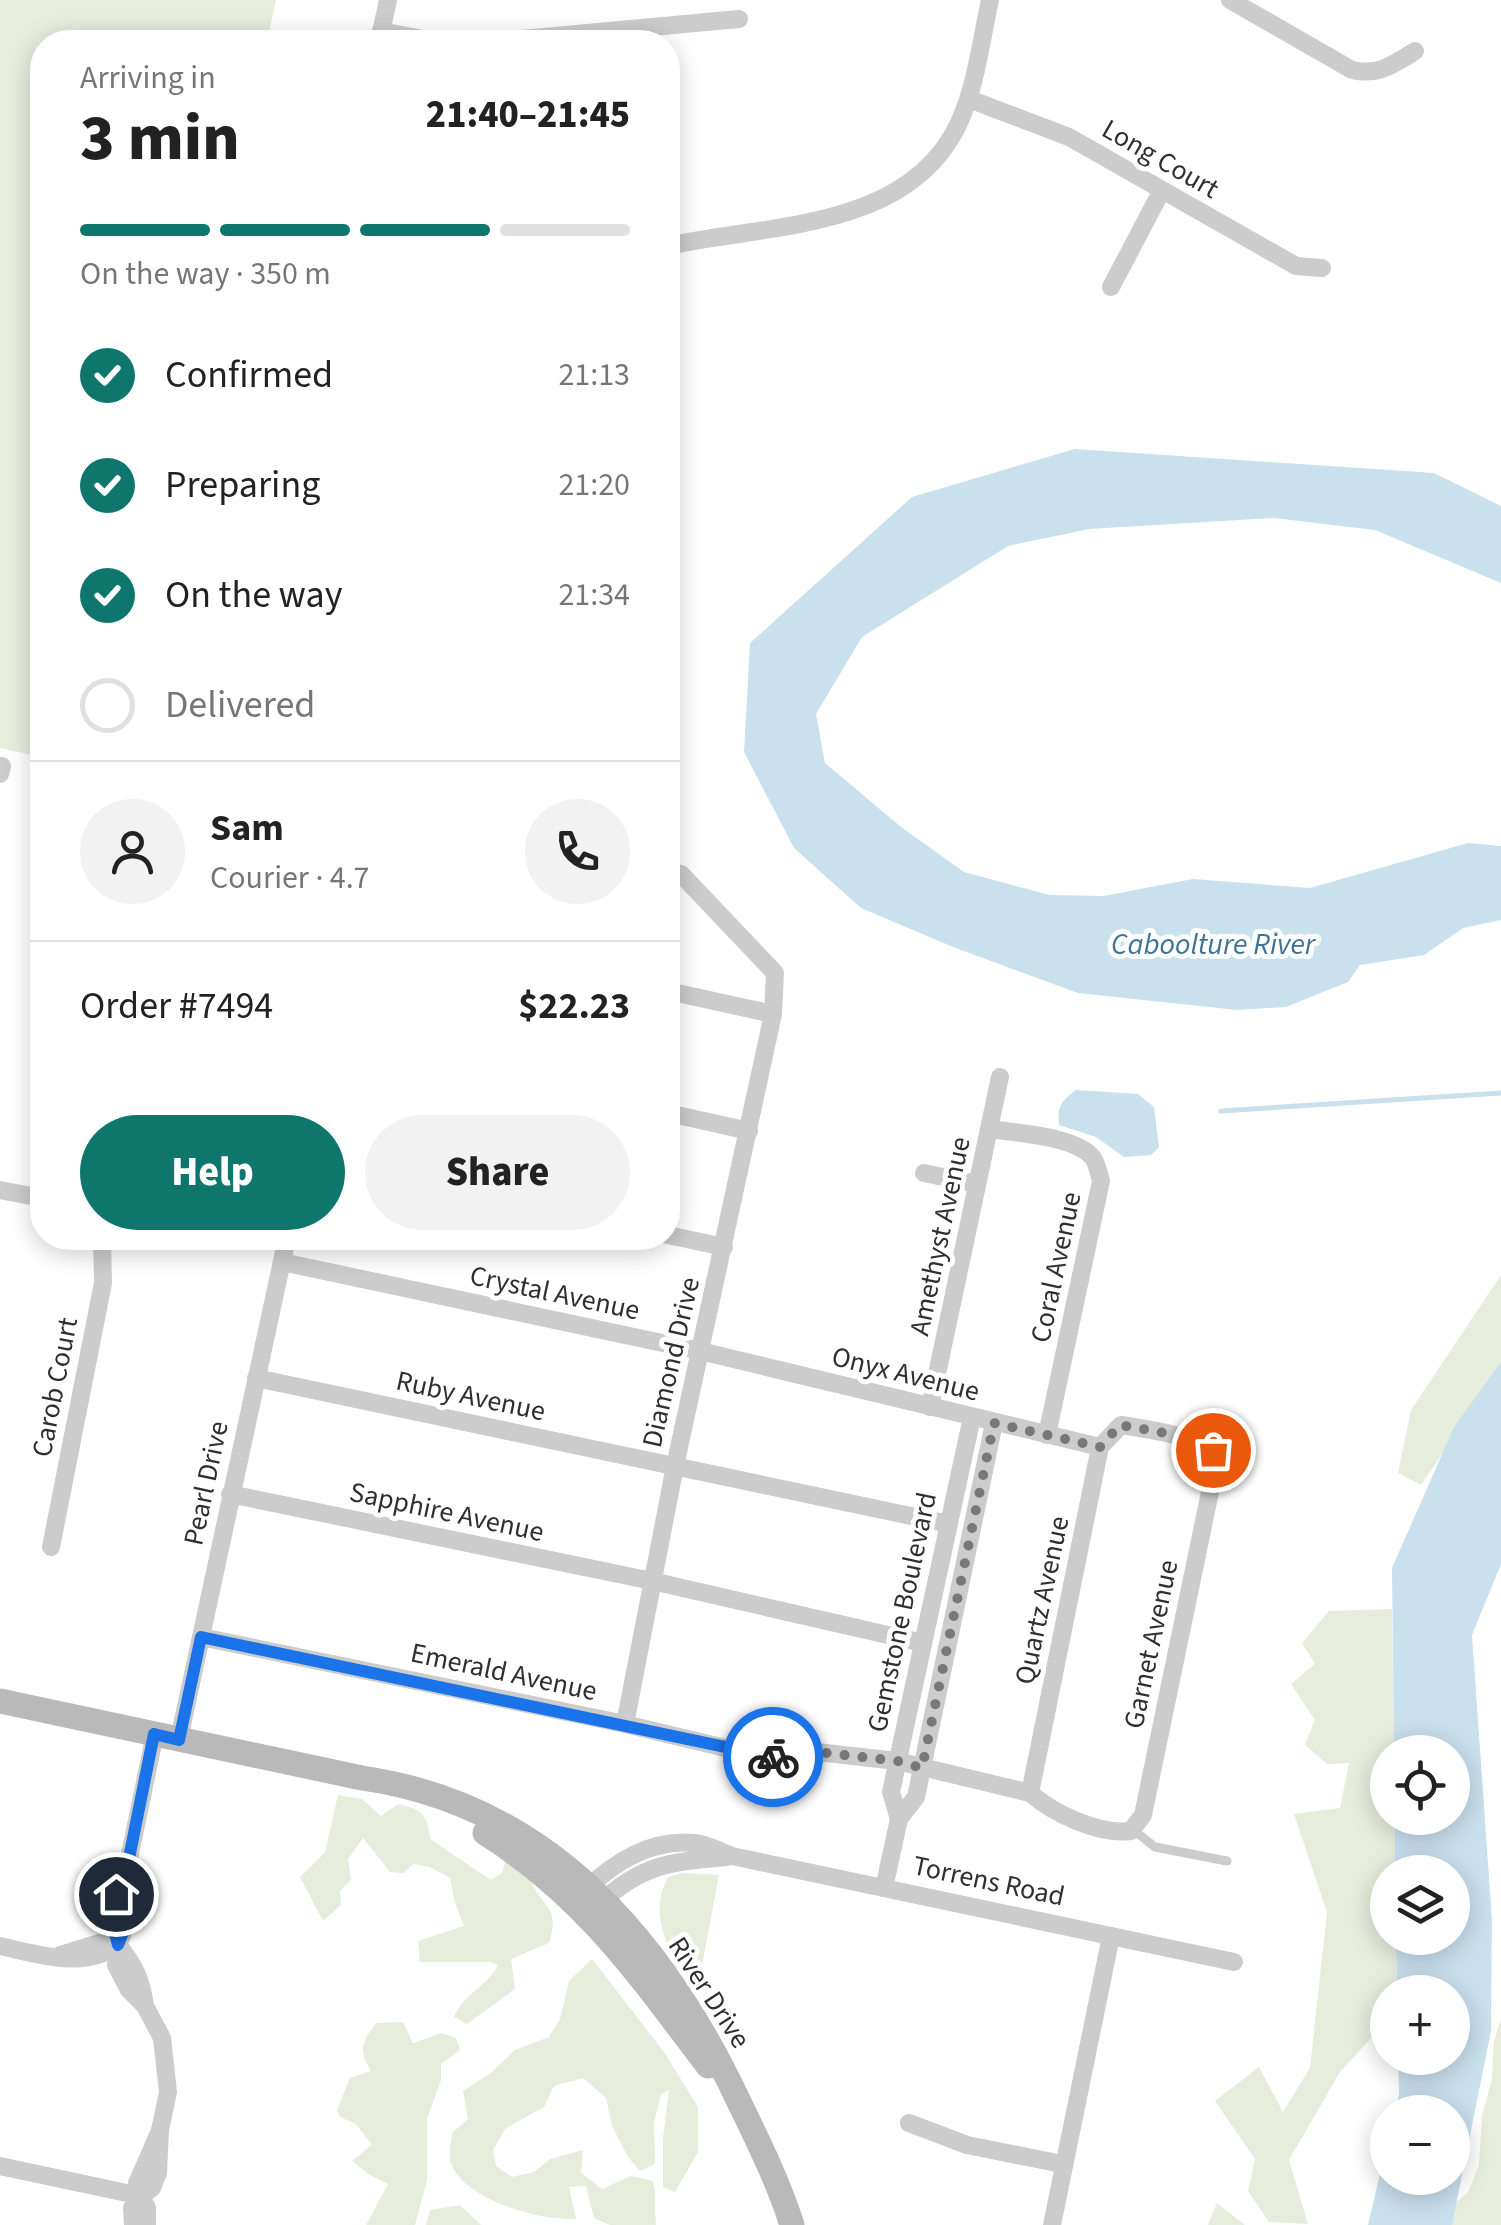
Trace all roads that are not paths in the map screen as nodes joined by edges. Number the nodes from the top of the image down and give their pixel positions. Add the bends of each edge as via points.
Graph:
1 (388, 0) edge
2 (990, 0) edge
3 (1230, 0) edge
4 (738, 19) dead end
5 (382, 30) edge
6 (618, 30) edge
7 (1414, 51) dead end
8 (968, 99) junction
9 (1160, 192) junction
10 (680, 244) edge
11 (1322, 268) dead end
12 (1112, 288) dead end
13 (680, 874) edge
14 (680, 994) edge
15 (773, 1014) junction
16 (1000, 1078) dead end
17 (680, 1117) edge
18 (990, 1129) junction
19 (748, 1131) junction
20 (924, 1174) dead end
21 (978, 1184) junction
22 (0, 1190) edge
23 (30, 1196) edge
24 (680, 1237) edge
25 (724, 1247) junction
26 (102, 1250) edge
27 (285, 1250) edge
28 (282, 1262) junction
29 (700, 1351) junction
30 (256, 1378) junction
31 (930, 1407) junction
32 (972, 1417) junction
33 (994, 1423) junction
34 (1048, 1435) junction
35 (1100, 1447) junction
36 (675, 1466) junction
37 (230, 1494) junction
38 (948, 1524) junction
39 (52, 1547) dead end
40 (652, 1581) junction
41 (201, 1637) junction
42 (923, 1643) junction
43 (0, 1702) edge
44 (625, 1724) junction
45 (167, 1737) junction
46 (897, 1761) junction
47 (922, 1768) junction
48 (1030, 1793) junction
49 (899, 1818) junction
50 (1132, 1829) junction
51 (1227, 1861) dead end
52 (884, 1888) junction
53 (589, 1900) junction
54 (1111, 1936) junction
55 (118, 1945) junction
56 (0, 1946) edge
57 (1234, 1962) dead end
58 (909, 2123) dead end
59 (1062, 2164) junction
60 (0, 2166) edge
61 (141, 2196) junction
62 (133, 2225) edge
63 (147, 2225) edge
64 (792, 2225) edge
65 (1052, 2225) edge

1 - 5 street
2 - 8 street
3 - 7 street via 1352,70 1386,69
4 - 6 street
8 - 9 street, Long Court via 1069,138
8 - 10 street via 940,154 870,206
9 - 11 street, Long Court via 1296,266
9 - 12 street
13 - 15 street, Diamond Drive via 775,973
14 - 15 street
15 - 19 street, Diamond Drive
16 - 18 street, Amethyst Avenue
17 - 19 street
18 - 21 street, Amethyst Avenue
18 - 34 street, Coral Avenue via 1078,1148 1092,1157 1101,1182
19 - 25 street, Diamond Drive
20 - 21 street
21 - 31 street, Amethyst Avenue
22 - 23 street
24 - 25 street
25 - 29 street, Diamond Drive
26 - 39 street, Carob Court via 103,1283
27 - 28 street, Pearl Drive
28 - 29 street, Crystal Avenue
28 - 30 street, Pearl Drive
29 - 31 street, Onyx Avenue
29 - 36 street, Diamond Drive
30 - 36 street, Ruby Avenue
30 - 37 street, Pearl Drive
31 - 32 street, Onyx Avenue
32 - 33 street, Onyx Avenue
32 - 38 street, Gemstone Boulevard
33 - 34 street, Onyx Avenue
33 - 47 street, Gemstone Boulevard
34 - 35 street, Onyx Avenue
35 - 48 street, Quartz Avenue
35 - 50 street, Garnet Avenue via 1120,1425 1170,1434 1213,1450 1215,1468 1143,1815
36 - 38 street, Ruby Avenue
36 - 40 street, Diamond Drive
37 - 40 street, Sapphire Avenue
37 - 41 street, Pearl Drive
38 - 42 street, Gemstone Boulevard
40 - 42 street, Sapphire Avenue
40 - 44 street, Diamond Drive
41 - 44 street, Emerald Avenue
41 - 45 street, Pearl Drive
42 - 46 street, Gemstone Boulevard
43 - 45 main road
44 - 46 street, Emerald Avenue via 759,1756 817,1752
45 - 53 main road via 406,1785 484,1815 532,1843
45 - 55 street, Pearl Drive via 126,1873 130,1910
46 - 47 street, Emerald Avenue
46 - 49 street, Gemstone Boulevard via 891,1792
47 - 48 street, Emerald Avenue
47 - 49 street, Gemstone Boulevard via 916,1796
48 - 50 street via 1046,1807 1115,1833
49 - 52 street, Gemstone Boulevard
50 - 51 lane via 1155,1847
52 - 53 street, Torrens Road via 732,1856 699,1842 623,1859
52 - 54 street, Torrens Road
53 - 64 main road, River Drive via 751,2126
54 - 57 street, Torrens Road
54 - 59 street
55 - 56 street via 102,1942 59,1956
55 - 61 street via 143,1984 145,2006 162,2038 168,2092 158,2174
58 - 59 street via 967,2145
59 - 65 street
60 - 61 street
61 - 62 street via 132,2208
61 - 63 street

